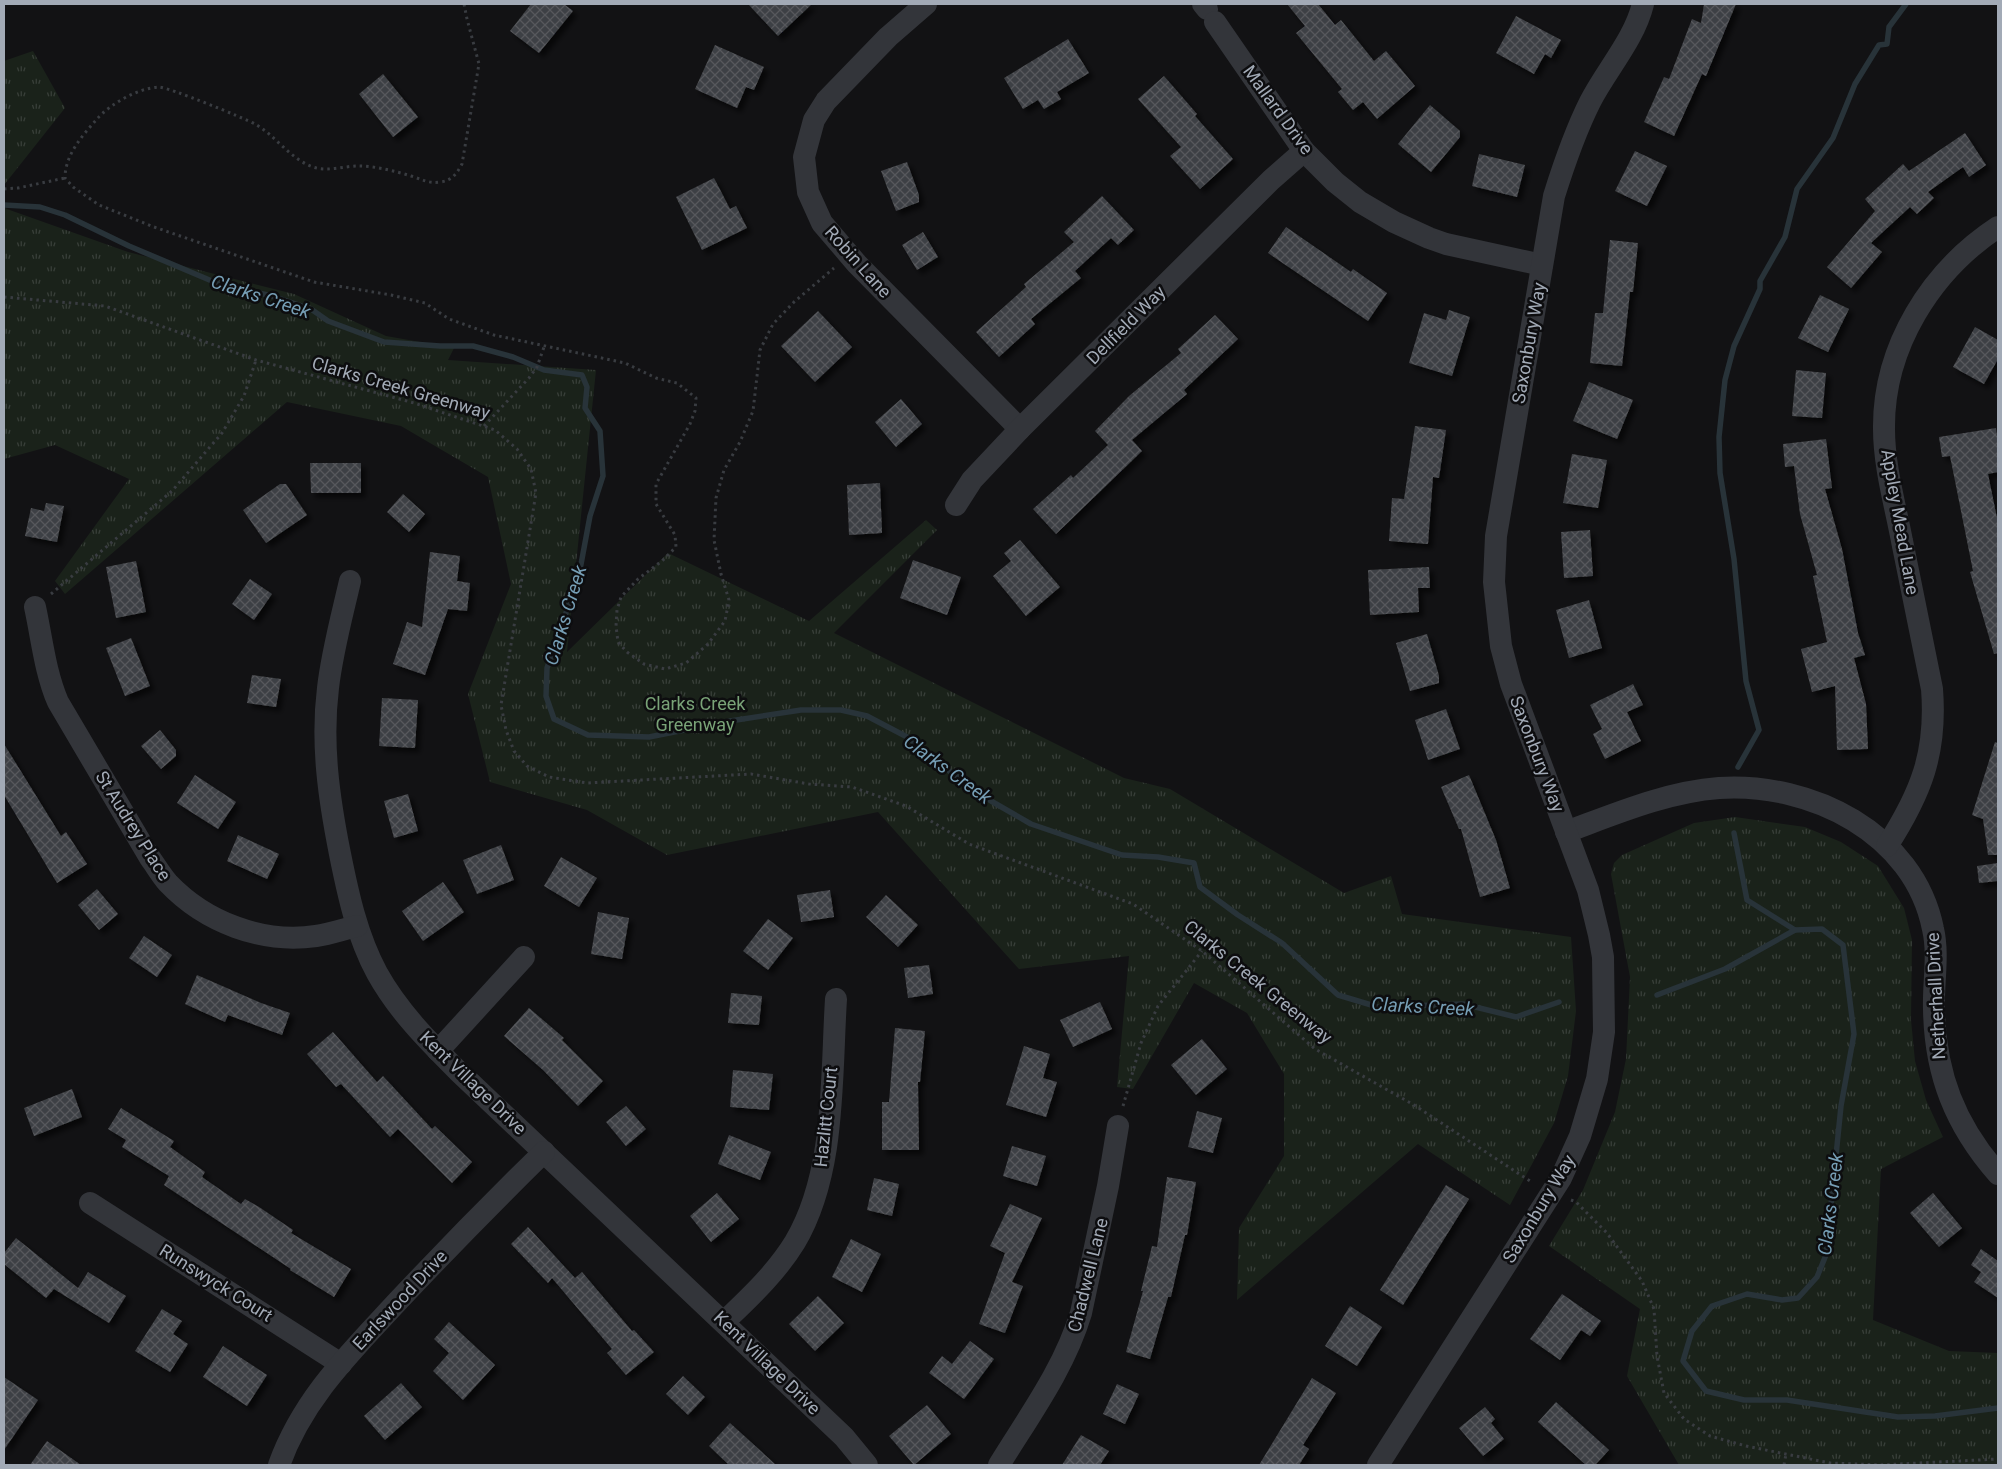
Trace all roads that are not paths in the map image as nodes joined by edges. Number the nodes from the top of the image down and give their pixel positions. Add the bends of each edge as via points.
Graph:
1 (926, 4) edge
2 (1644, 4) edge
3 (1208, 12) edge
4 (1304, 151) junction
5 (1998, 227) edge
6 (1542, 264) junction
7 (1020, 430) junction
8 (956, 505) dead end
9 (350, 580) dead end
10 (35, 607) road end
11 (1566, 832) junction
12 (1887, 846) junction
13 (357, 926) junction
14 (524, 958) dead end
15 (836, 999) dead end
16 (438, 1051) junction
17 (1118, 1126) road end
18 (544, 1152) junction
19 (1998, 1174) edge
20 (90, 1203) dead end
21 (724, 1322) junction
22 (341, 1364) junction
23 (279, 1465) edge
24 (868, 1465) edge
25 (999, 1465) edge
26 (1378, 1465) edge

1 - 7 street, Robin Lane via 826,101 814,120 804,157 808,192 822,223 850,256
2 - 6 street, Saxonbury Way via 1635,29 1591,101 1568,152 1554,196
3 - 4 street, Mallard Drive
4 - 6 street, Mallard Drive via 1360,202 1394,222 1446,244
4 - 7 street, Dellfield Way
5 - 12 street, Appley Mead Lane via 1960,257 1926,297 1914,315 1888,381 1884,431 1889,472 1933,707 1931,743 1924,772 1908,812
6 - 11 street, Saxonbury Way via 1496,536 1494,582 1501,646 1511,684
7 - 8 street, Dellfield Way via 972,480
9 - 13 street, Kent Village Drive via 332,664 325,736 334,825
10 - 13 street, St Audrey Place via 45,661 58,702 167,882 215,919 257,934 315,936
11 - 12 street, Netherhall Drive via 1667,797 1732,788 1766,790 1817,803 1860,824
11 - 26 street, Saxonbury Way via 1588,890 1599,935 1604,979 1604,1032 1597,1079 1583,1128 1561,1178
12 - 19 street, Netherhall Drive via 1907,868 1923,895 1930,916 1935,941 1936,1043 1948,1093 1965,1130
13 - 16 street, Kent Village Drive via 377,973 398,1006
14 - 16 street
15 - 21 street, Hazlitt Court via 828,1134 811,1208 795,1241 774,1271
16 - 18 street, Kent Village Drive
17 - 25 street, Chadwell Lane via 1075,1333 1057,1371
18 - 21 street, Kent Village Drive
18 - 22 street, Earlswood Drive via 464,1231
20 - 22 street, Runswyck Court
21 - 24 street, Kent Village Drive via 844,1437
22 - 23 street, Earlswood Drive via 311,1400 286,1444

